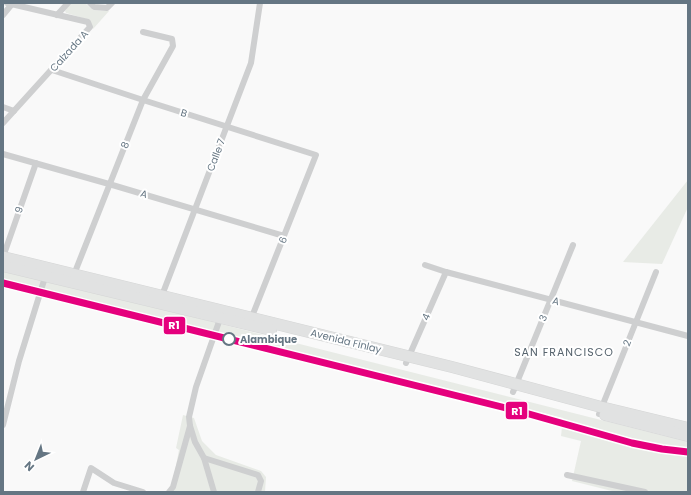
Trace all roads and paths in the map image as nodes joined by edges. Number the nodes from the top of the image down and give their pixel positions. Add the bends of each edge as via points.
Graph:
1 (68, 3) edge
2 (90, 3) edge
3 (112, 3) edge
4 (260, 3) edge
5 (9, 4) edge
6 (3, 15) edge
7 (57, 15) junction
8 (143, 32) dead end
9 (52, 70) junction
10 (143, 100) junction
11 (3, 107) edge
12 (14, 111) junction
13 (3, 123) edge
14 (227, 126) junction
15 (3, 154) edge
16 (316, 155) joint
17 (36, 163) junction
18 (109, 184) junction
19 (195, 210) junction
20 (284, 236) junction
21 (573, 245) dead end
22 (3, 257) edge
23 (425, 265) dead end
24 (3, 266) edge
25 (47, 271) junction
26 (446, 272) junction
27 (656, 272) dead end
28 (73, 277) junction
29 (161, 299) junction
30 (551, 300) junction
31 (222, 314) junction
32 (250, 321) junction
33 (636, 322) junction
34 (688, 336) edge
35 (408, 360) junction
36 (515, 388) junction
37 (600, 410) junction
38 (3, 425) edge
39 (190, 426) junction
40 (688, 428) edge
41 (688, 435) edge
42 (204, 458) junction
43 (567, 475) dead end
44 (83, 492) edge
45 (143, 492) edge
46 (169, 492) edge
47 (214, 492) edge
48 (258, 492) edge
49 (646, 492) edge

1 - 7 street
2 - 3 street via 94,7 107,8
4 - 14 street, Calle 7 via 251,63
5 - 6 street
5 - 7 street, Calzada A
7 - 9 street, Calzada A via 88,22 90,27
8 - 10 street, 8 via 172,39 172,46
9 - 10 street, B
9 - 12 street, Calzada A
10 - 14 street, B
10 - 18 street, 8
11 - 12 street
12 - 13 street, Calzada A
14 - 16 street, B
14 - 19 street, Calle 7
15 - 17 street, A
16 - 20 street, 6
17 - 18 street, A
17 - 22 street, 9
18 - 19 street, A
18 - 28 street, 8
19 - 20 street, A
19 - 29 street, Calle 7
20 - 32 street, 6
21 - 30 street, 3
22 - 25 highway, Avenida Finlay
23 - 26 street, A
24 - 25 highway, Avenida Finlay
25 - 28 highway, Avenida Finlay
25 - 38 street via 19,361
26 - 30 street, A
26 - 35 street, 4
27 - 33 street, 2
28 - 29 highway, Avenida Finlay
29 - 31 highway, Avenida Finlay
30 - 33 street, A
30 - 36 street, 3
31 - 32 highway, Avenida Finlay
31 - 39 street via 196,387 189,418
32 - 35 highway, Avenida Finlay
33 - 34 street, A
33 - 37 street, 2
35 - 36 highway, Avenida Finlay
36 - 37 highway, Avenida Finlay
37 - 40 highway, Avenida Finlay
37 - 41 highway, Avenida Finlay
39 - 42 street
39 - 46 street via 173,487
42 - 47 street
42 - 48 street via 258,475 261,481
43 - 49 street
44 - 45 street via 91,468 114,483

